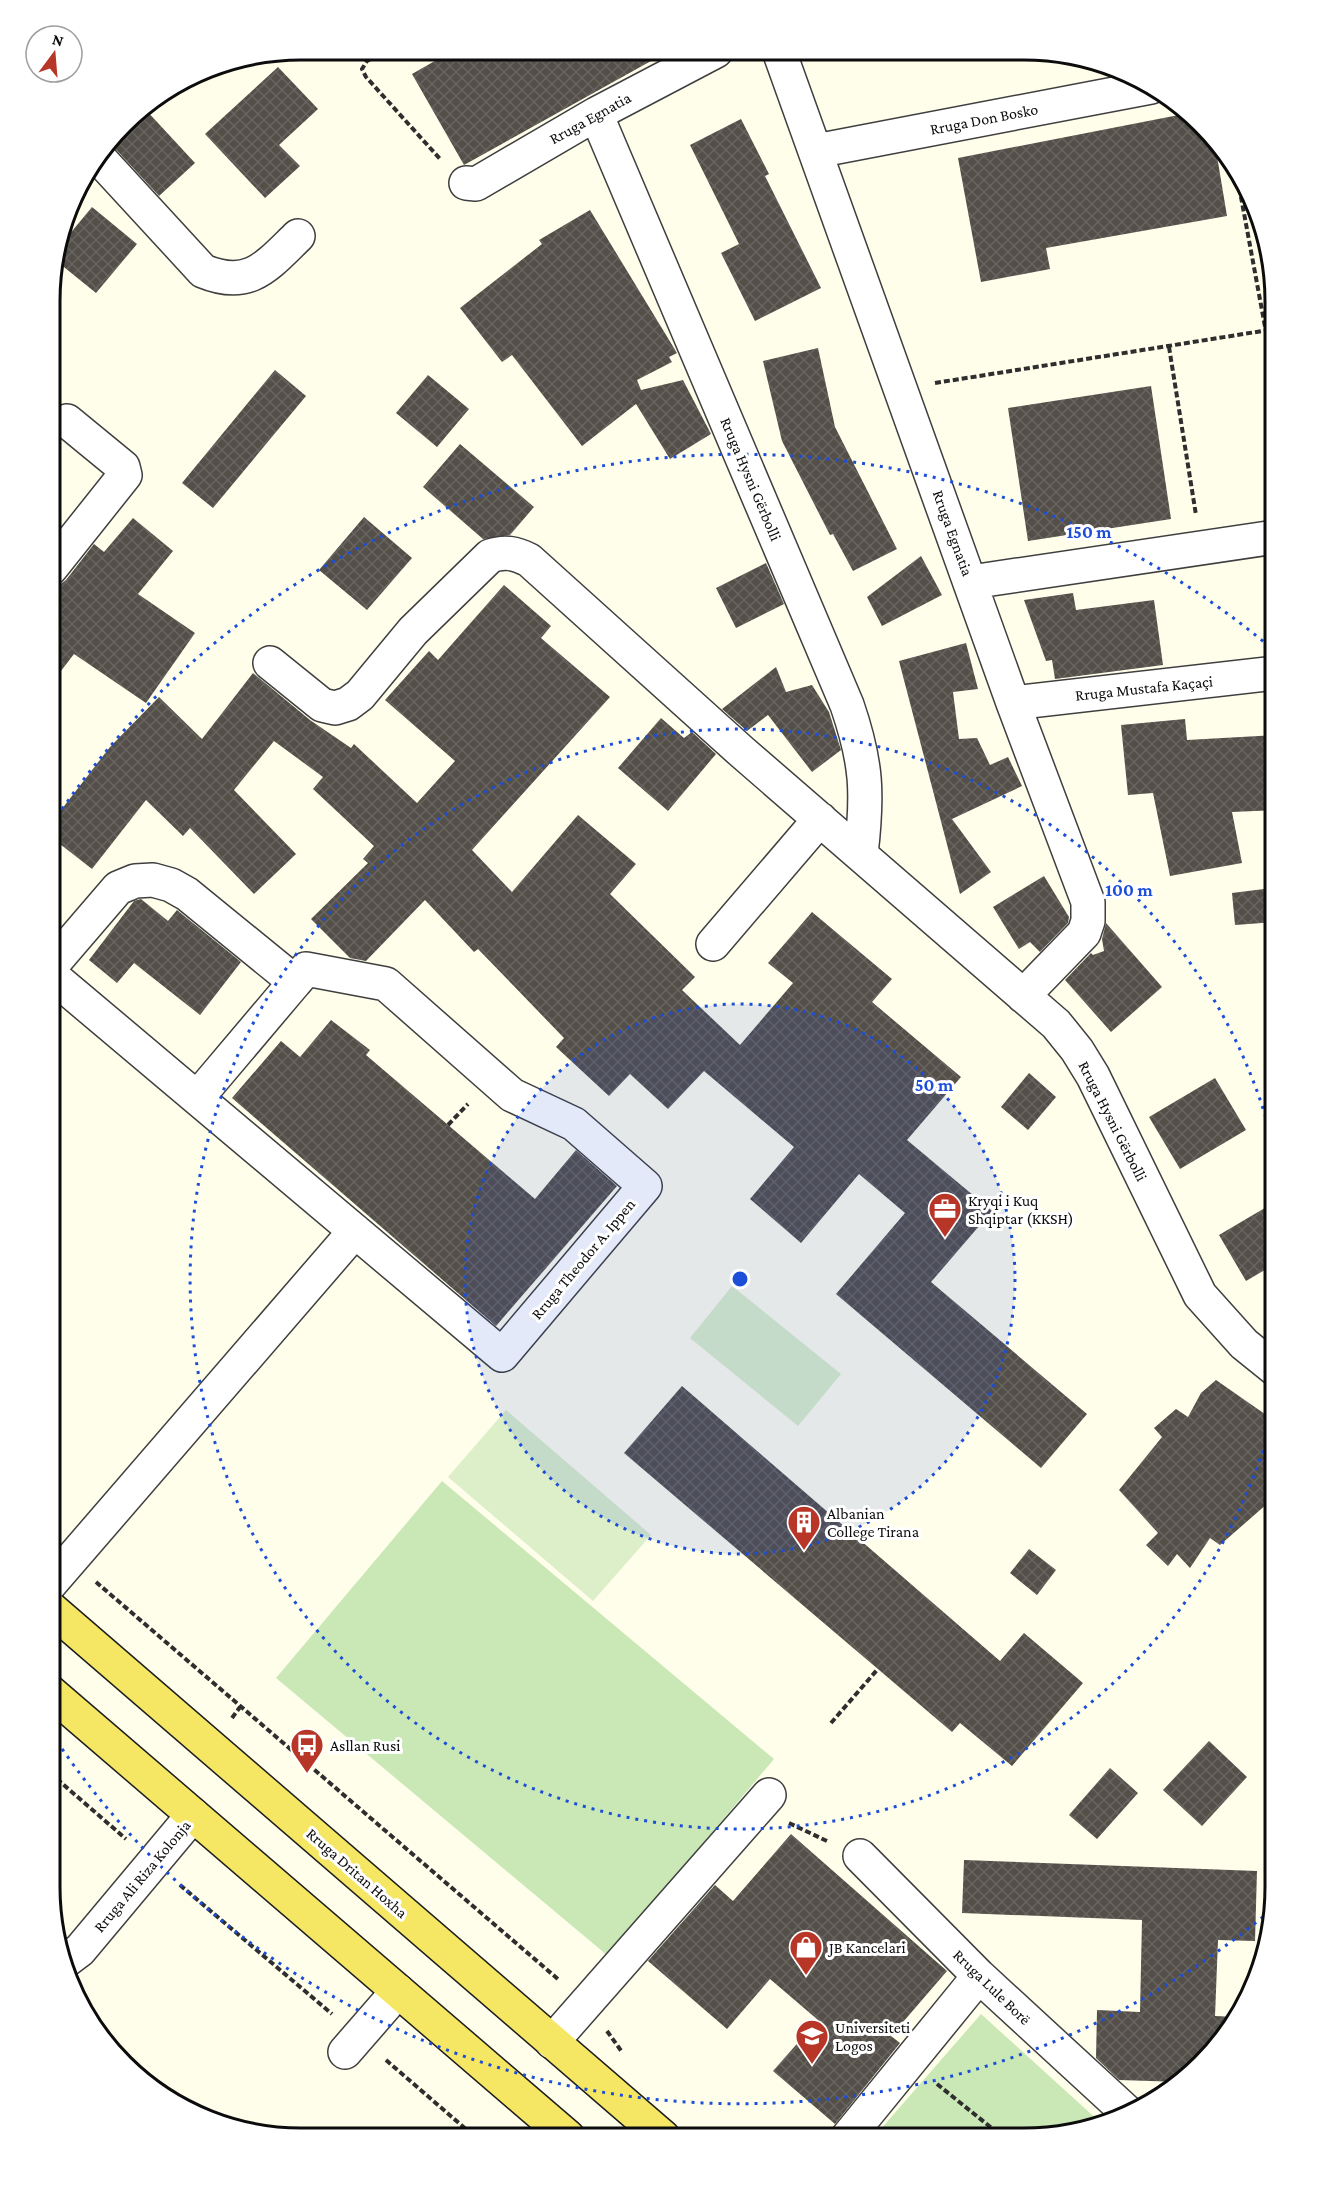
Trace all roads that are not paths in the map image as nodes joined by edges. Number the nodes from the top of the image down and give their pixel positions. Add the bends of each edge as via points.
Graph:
1 (699, 60) edge
2 (781, 60) edge
3 (1139, 89) edge
4 (596, 114) junction
5 (816, 151) junction
6 (104, 163) edge
7 (466, 183) road end
8 (298, 236) dead end
9 (68, 421) dead end
10 (1265, 538) edge
11 (60, 557) edge
12 (971, 582) junction
13 (270, 663) dead end
14 (1265, 674) edge
15 (1013, 703) junction
16 (820, 819) junction
17 (861, 854) junction
18 (713, 944) dead end
19 (60, 956) edge
20 (295, 982) junction
21 (60, 983) edge
22 (1023, 996) junction
23 (197, 1098) junction
24 (355, 1231) junction
25 (1265, 1361) edge
26 (60, 1572) edge
27 (60, 1617) edge
28 (60, 1701) edge
29 (763, 1802) road end
30 (193, 1815) junction
31 (860, 1856) road end
32 (71, 1957) edge
33 (979, 1976) junction
34 (398, 1991) junction
35 (552, 2042) junction
36 (352, 2044) road end
37 (1122, 2107) edge
38 (552, 2128) edge
39 (658, 2128) edge
40 (855, 2128) edge

1 - 4 street, Rruga Egnatia
2 - 5 street, Rruga Egnatia
3 - 5 street, Rruga Don Bosko
4 - 7 street, Rruga Egnatia via 476,184
4 - 17 street, Rruga Hysni Gërbolli via 847,705 862,748 867,803
5 - 12 street, Rruga Egnatia
6 - 8 street via 203,271 221,279 238,280 255,274
9 - 11 street via 123,467 125,475
10 - 12 street
12 - 15 street, Rruga Egnatia
13 - 16 street, Rruga Hysni Gërbolli via 322,705 335,708 348,704 413,631 482,564 502,552 516,554 530,560
14 - 15 street, Rruga Mustafa Kaçaçi
15 - 22 street, Rruga Egnatia via 1088,902 1084,933
16 - 17 street, Rruga Hysni Gërbolli
16 - 18 street
17 - 22 street, Rruga Hysni Gërbolli
19 - 20 street via 118,888 135,881 153,880 187,894
20 - 23 street, Rruga Theodor A. Ippen
20 - 24 street, Rruga Theodor A. Ippen via 306,969 386,984 512,1095 574,1124 645,1186 502,1355
21 - 23 street, Rruga Theodor A. Ippen
22 - 25 street, Rruga Hysni Gërbolli via 1056,1024 1093,1076 1200,1295 1244,1344
23 - 24 street, Rruga Theodor A. Ippen
24 - 26 street
27 - 35 main road, Rruga Dritan Hoxha
28 - 30 main road
29 - 35 street
30 - 32 street, Rruga Ali Riza Kolonja
30 - 34 main road
31 - 33 street, Rruga Lule Borë
33 - 37 street, Rruga Lule Borë
33 - 40 street
34 - 36 street
34 - 38 main road
35 - 39 main road, Rruga Dritan Hoxha

